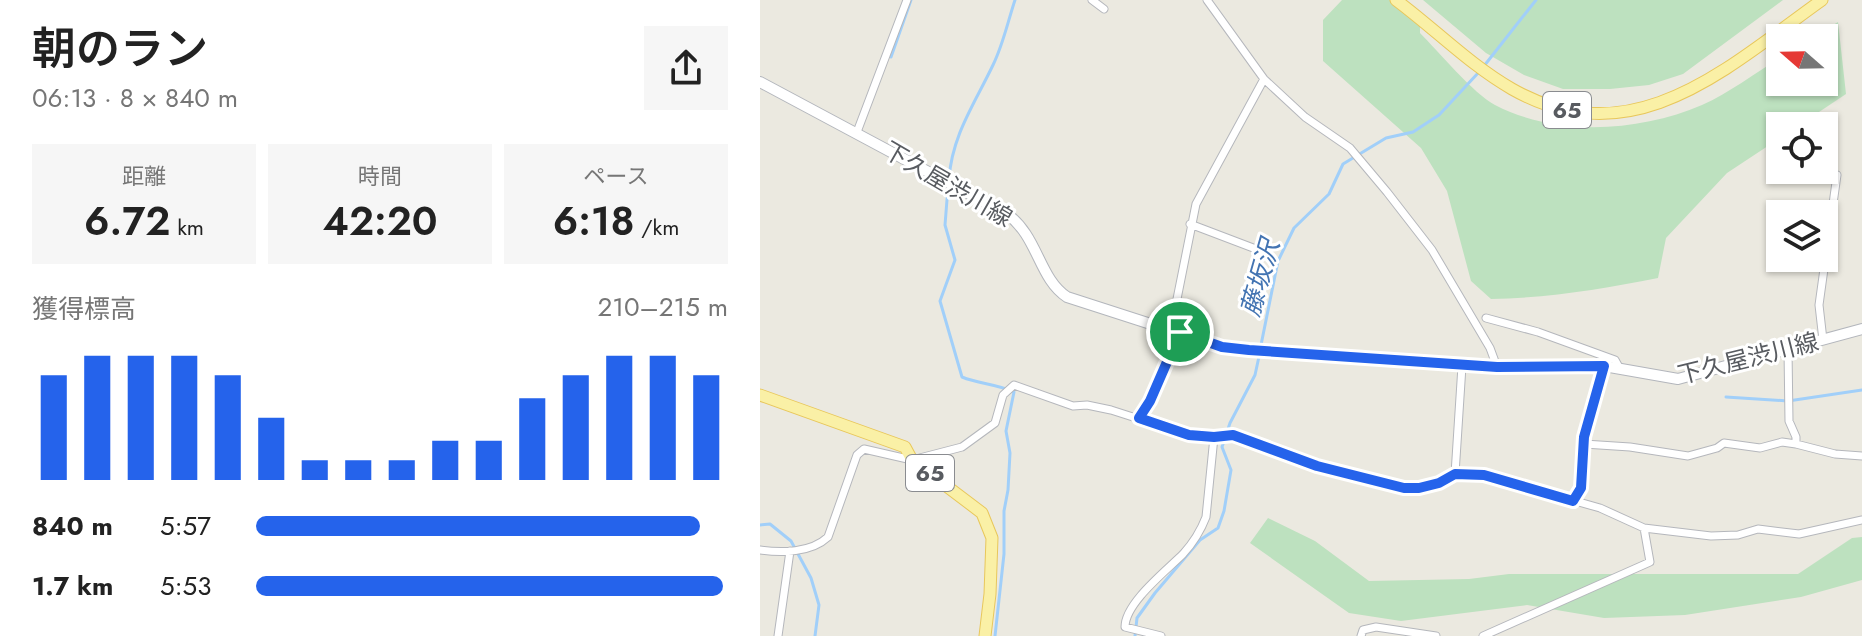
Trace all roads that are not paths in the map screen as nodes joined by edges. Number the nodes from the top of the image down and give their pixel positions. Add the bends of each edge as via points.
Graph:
1 (907, 0) edge
2 (1092, 0) edge
3 (1207, 0) edge
4 (1396, 0) edge
5 (1822, 0) edge
6 (1104, 9) dead end
7 (1264, 79) junction
8 (760, 82) edge
9 (857, 132) junction
10 (1836, 184) edge
11 (1190, 224) junction
12 (1269, 254) dead end
13 (1486, 318) dead end
14 (1862, 329) edge
15 (1176, 331) junction
16 (1823, 340) junction
17 (1788, 350) junction
18 (1462, 366) junction
19 (1604, 366) junction
20 (1497, 367) junction
21 (1620, 370) junction
22 (760, 395) edge
23 (1139, 418) junction
24 (1214, 437) junction
25 (1584, 444) junction
26 (1796, 444) junction
27 (1862, 456) edge
28 (912, 460) junction
29 (1455, 474) junction
30 (1573, 501) junction
31 (1862, 520) edge
32 (1644, 528) junction
33 (760, 550) edge
34 (790, 551) junction
35 (778, 636) edge
36 (985, 636) edge
37 (1161, 636) edge
38 (1361, 636) edge
39 (1436, 636) edge
40 (1483, 636) edge

1 - 9 street
2 - 6 street
3 - 7 street
4 - 5 main road, 65 via 1490,74 1533,99 1576,112 1622,112 1686,94
7 - 11 street via 1209,175
7 - 20 street via 1350,148 1387,192 1432,250
8 - 9 main road, 下久屋渋川線
9 - 15 main road, 下久屋渋川線 via 1015,219 1058,291
10 - 16 street via 1819,305
11 - 12 street
11 - 15 street
13 - 21 street via 1615,360
14 - 16 main road, 下久屋渋川線
15 - 18 main road, 下久屋渋川線 via 1222,347
15 - 23 street
16 - 17 main road, 下久屋渋川線
17 - 21 main road, 下久屋渋川線 via 1687,378
17 - 26 street via 1789,421
18 - 20 main road, 下久屋渋川線
18 - 29 street
19 - 20 main road, 下久屋渋川線
19 - 21 main road, 下久屋渋川線
19 - 25 street
22 - 28 main road, 65 via 885,438 905,447
23 - 24 street via 1189,435
23 - 28 street via 1073,406 1014,385 1003,395 995,423 962,447
24 - 29 street via 1233,435 1317,466 1404,488 1439,483
24 - 37 street via 1202,529 1125,618 1125,627
25 - 26 street via 1688,456 1724,443 1760,448
25 - 30 street via 1581,488
26 - 27 street
28 - 34 street via 864,449 857,455 828,537 821,544
28 - 36 main road, 65 via 982,513 992,538
29 - 30 street via 1484,475
30 - 32 street
31 - 32 street via 1799,534 1758,529 1711,536
32 - 40 street via 1650,562
33 - 34 street
34 - 35 street
38 - 39 street via 1363,630 1376,627

